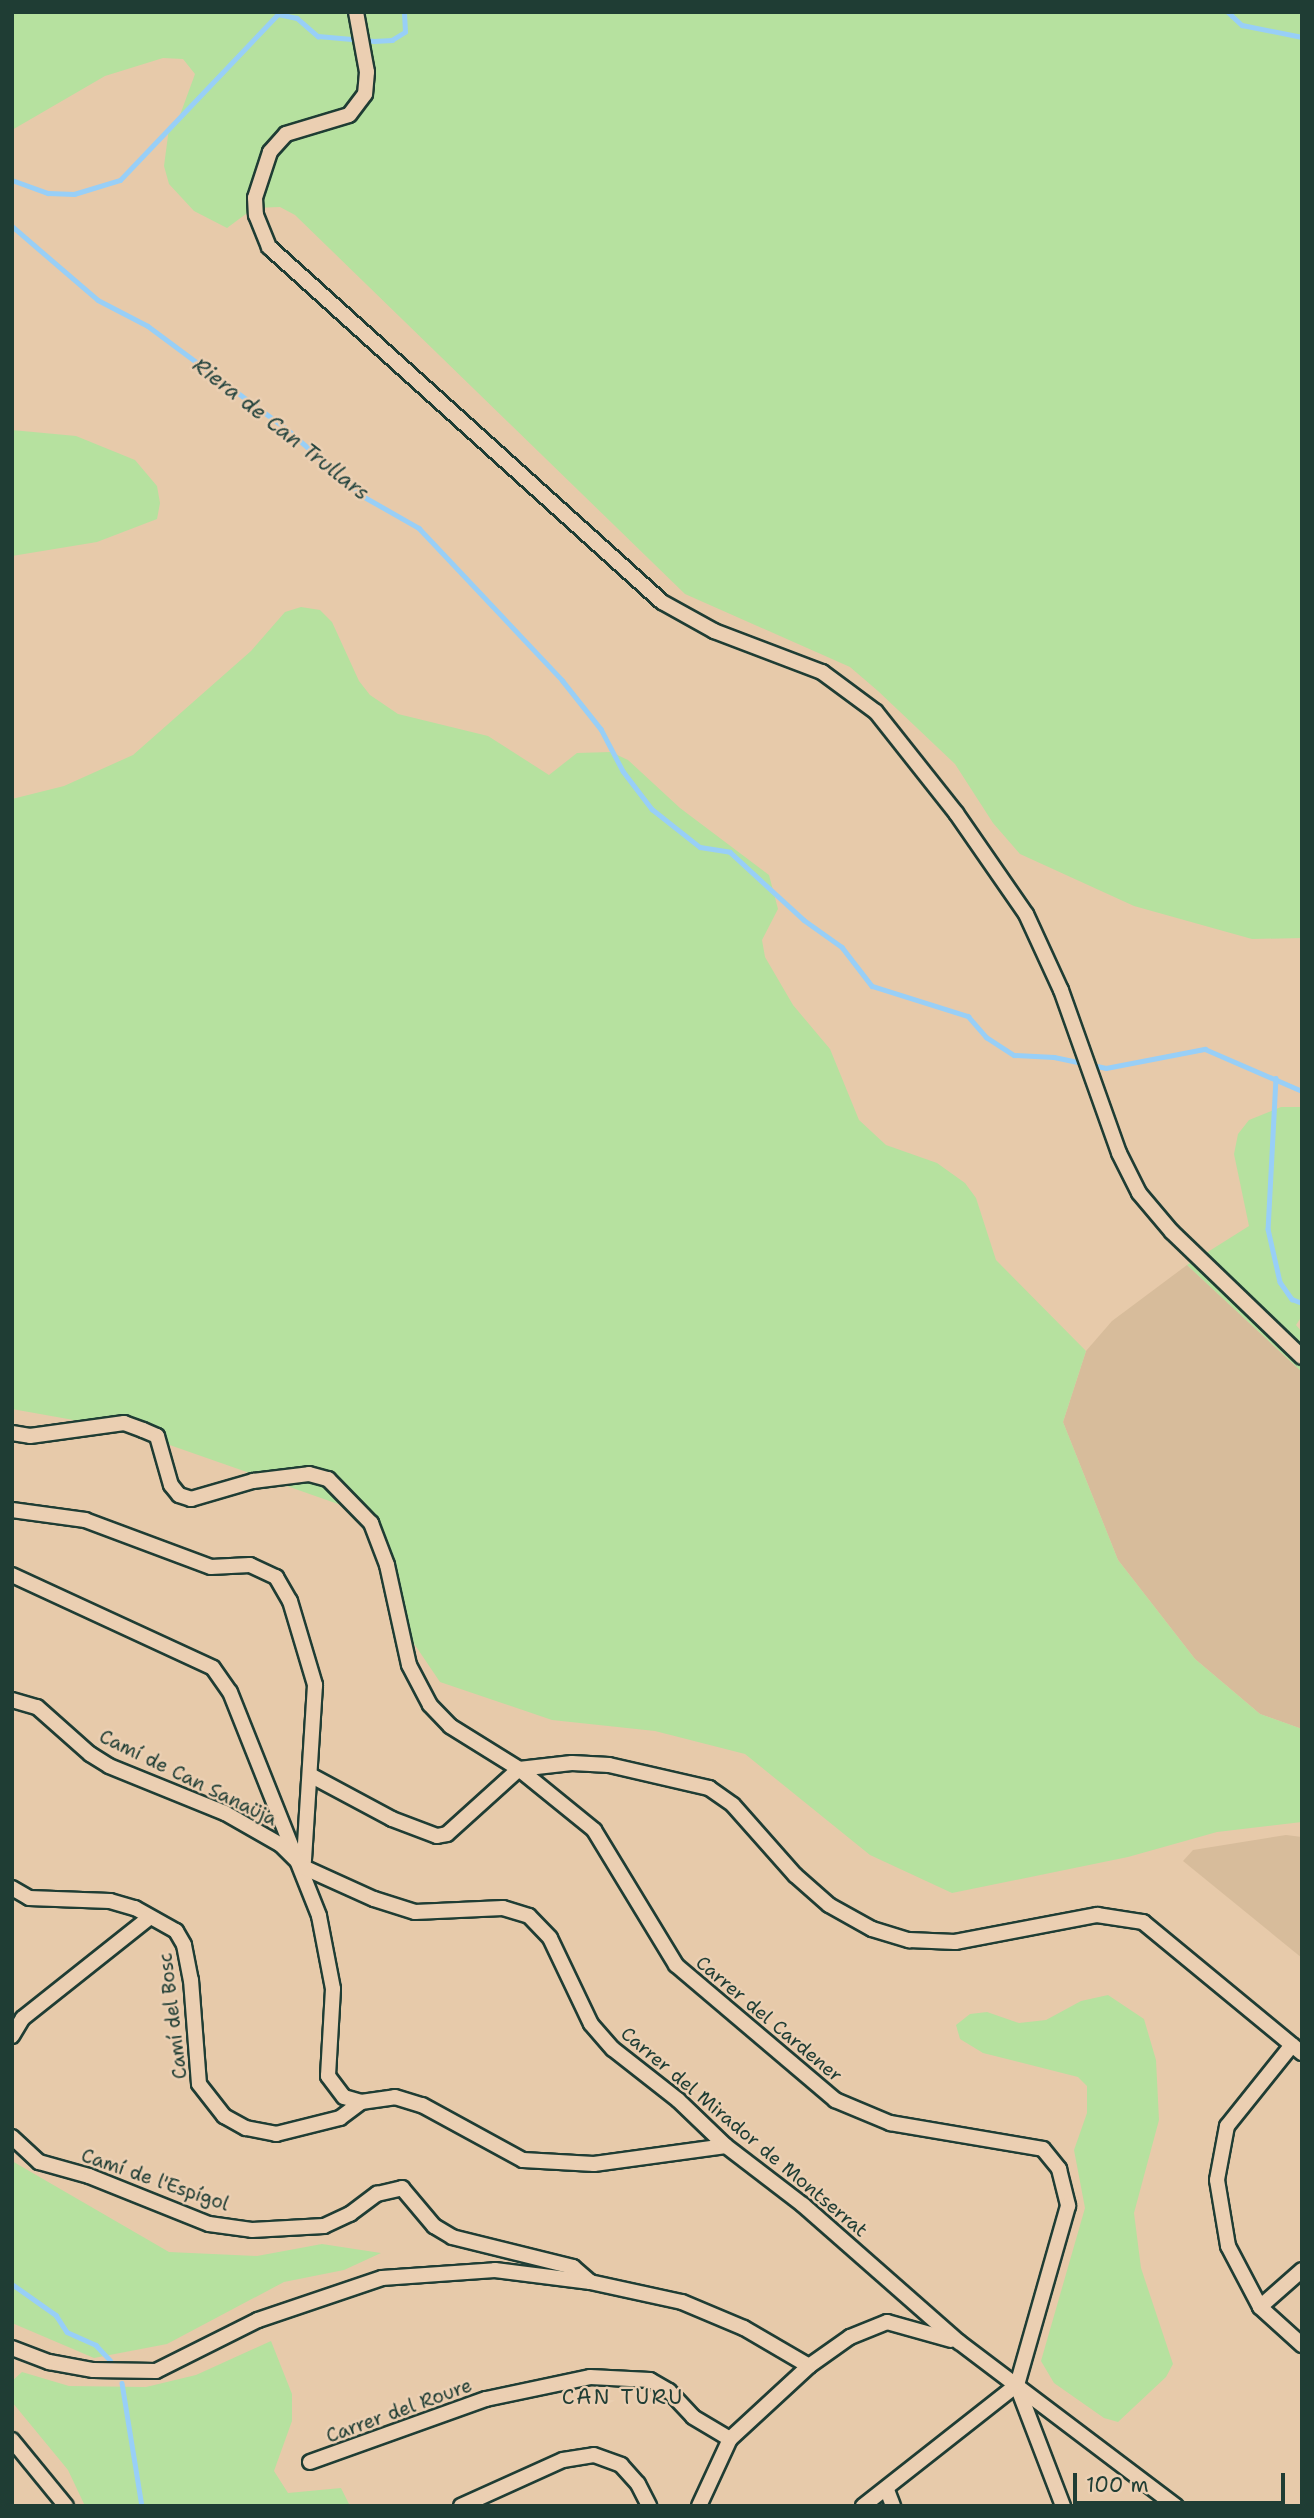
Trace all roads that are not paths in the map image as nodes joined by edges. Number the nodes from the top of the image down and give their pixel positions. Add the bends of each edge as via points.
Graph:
1 (356, 14) edge
2 (1302, 1357) edge
3 (12, 1433) edge
4 (12, 1510) edge
5 (12, 1575) edge
6 (12, 1700) edge
7 (519, 1769) junction
8 (310, 1775) junction
9 (303, 1867) junction
10 (12, 1888) edge
11 (150, 1917) junction
12 (12, 2036) edge
13 (1297, 2049) edge
14 (361, 2102) junction
15 (12, 2137) edge
16 (726, 2146) junction
17 (1302, 2270) edge
18 (590, 2282) junction
19 (1260, 2306) junction
20 (959, 2342) junction
21 (1302, 2346) edge
22 (12, 2348) edge
23 (809, 2366) junction
24 (1017, 2385) junction
25 (730, 2439) junction
26 (12, 2440) edge
27 (310, 2462) dead end
28 (887, 2490) junction
29 (66, 2506) edge
30 (461, 2506) edge
31 (649, 2506) edge
32 (699, 2506) edge
33 (863, 2506) edge
34 (893, 2506) edge
35 (1063, 2506) edge
36 (1175, 2506) edge

1 - 2 street via 367,72 365,94 349,115 286,134 271,152 256,198 256,215 269,247 662,602 714,631 822,672 876,712 1014,894 1061,990 1129,1175 1155,1214
3 - 7 street, Carrer del Cardener via 30,1436 124,1423 143,1430 156,1436 172,1485 179,1495 191,1499 253,1480 309,1474 328,1479 370,1523 387,1565 410,1665 430,1705 450,1726
4 - 8 street via 85,1520 211,1567 250,1565 276,1577 290,1601 315,1685
5 - 9 street via 213,1668 244,1719
6 - 9 street, Camí de Can Sanaüja via 37,1707 90,1755 109,1766 255,1828 281,1844
7 - 8 street via 447,1834 437,1836 392,1819
7 - 13 street via 572,1762 610,1765 709,1788 733,1805 795,1875 829,1905 872,1929 909,1940 955,1942 1097,1915 1143,1922
7 - 24 street, Carrer del Cardener via 594,1830 676,1965 835,2100 890,2123 1043,2149 1059,2169 1068,2206
8 - 9 street
9 - 14 street, Camí de Can Sanaüja via 328,1951 333,1989 328,2076 344,2097
9 - 16 street, Carrer del Mirador de Montserrat via 415,1912 503,1908 529,1916 550,1938 598,2035
10 - 11 street, Camí del Bosc via 29,1898 110,1901
11 - 12 street via 23,2018
11 - 14 street, Camí del Bosc via 176,1931 184,1945 199,2084 225,2116 246,2128 275,2134 340,2118
13 - 19 street via 1227,2126 1217,2180 1228,2246
14 - 16 street via 395,2096 422,2105 523,2160 594,2164
15 - 18 street, Camí de l'Espígol via 39,2162 89,2176 209,2224 252,2230 324,2226 377,2194 402,2188 442,2232 573,2267
16 - 20 street, Carrer del Mirador de Montserrat via 803,2205
17 - 19 street
18 - 22 street via 495,2270 382,2278 258,2320 156,2371 93,2370 49,2362
18 - 23 street via 682,2302 744,2328
19 - 21 street
20 - 23 street via 898,2323 876,2324
20 - 24 street, Carrer del Mirador de Montserrat
23 - 25 street
24 - 28 street
24 - 35 street
24 - 36 street, Carrer del Mirador de Montserrat
25 - 27 street, Carrer del Roure via 693,2417 670,2391 650,2380 590,2377 460,2407
25 - 32 street
26 - 29 street
28 - 33 street
28 - 34 street
30 - 31 street via 562,2460 594,2455 621,2465

